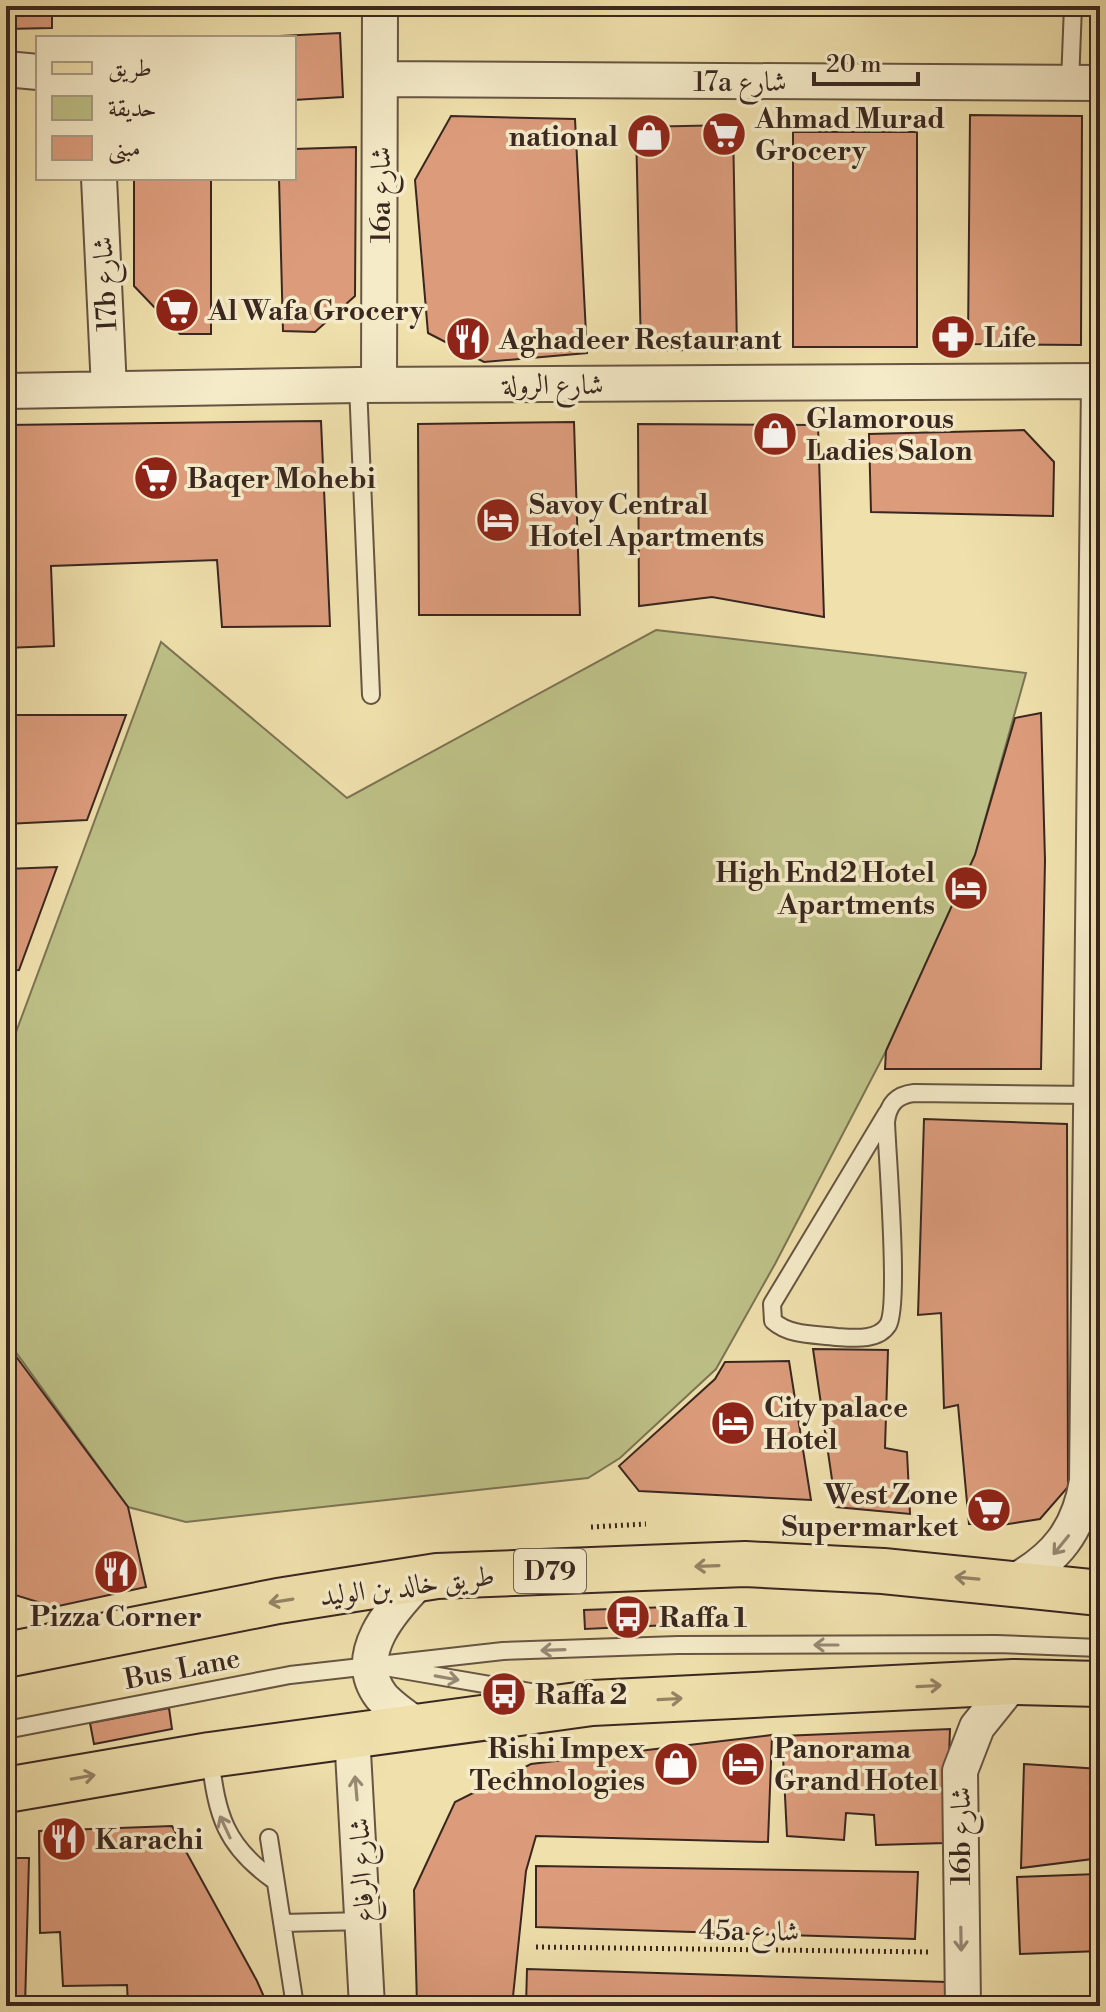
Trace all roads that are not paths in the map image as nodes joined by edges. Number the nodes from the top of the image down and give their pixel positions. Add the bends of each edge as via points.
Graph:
1 (380, 6) edge
2 (1073, 6) edge
3 (6, 69) edge
4 (36, 72) edge
5 (380, 79) junction
6 (1085, 83) edge
7 (99, 180) edge
8 (1100, 381) edge
9 (369, 385) junction
10 (109, 389) junction
11 (6, 391) edge
12 (371, 695) dead end
13 (1098, 728) edge
14 (1097, 822) edge
15 (1097, 1049) edge
16 (1094, 1095) junction
17 (887, 1113) junction
18 (419, 1581) junction
19 (1013, 1582) junction
20 (1100, 1593) edge
21 (1100, 1648) edge
22 (6, 1655) edge
23 (370, 1665) junction
24 (1013, 1682) junction
25 (1100, 1684) edge
26 (592, 1703) junction
27 (415, 1724) junction
28 (6, 1730) edge
29 (352, 1734) junction
30 (210, 1755) junction
31 (6, 1790) edge
32 (269, 1838) dead end
33 (275, 1881) junction
34 (365, 1921) junction
35 (282, 1923) junction
36 (295, 2006) edge
37 (367, 2006) edge
38 (963, 2006) edge

1 - 5 street, 16a شارع
2 - 6 lane
3 - 4 street
5 - 6 street, 17a شارع
5 - 9 street, 16a شارع
7 - 10 street, 17b شارع
8 - 9 street, شارع الرولة
8 - 13 street
9 - 10 street, شارع الرولة
9 - 12 lane
10 - 11 street, شارع الرولة
13 - 14 street
14 - 15 street
15 - 16 street
16 - 17 lane via 914,1093 897,1098
16 -> 19 street via 1083,1507 1072,1531 1036,1570
17 - 17 lane via 892,1257 888,1325 858,1339 785,1331 773,1321 772,1304
19 -> 18 main road, طريق خالد بن الوليد / D79 via 745,1564 475,1574
18 -> 22 main road, طريق خالد بن الوليد / D79 via 278,1601
18 - 23 street via 381,1629
19 - 20 main road, طريق خالد بن الوليد / D79
21 -> 23 lane, Bus Lane via 678,1645 503,1651
23 -> 26 lane
23 - 27 street via 381,1696
23 - 28 lane, Bus Lane via 279,1677
24 - 25 main road
26 -> 24 main road
24 -> 38 street, 16b شارع via 977,1727 960,1771
26 - 27 main road
27 - 29 main road
29 - 30 main road
34 -> 29 street, شارع الرفاع
31 -> 30 main road
33 -> 30 lane via 252,1865 220,1818
32 - 33 lane
33 - 35 lane
34 - 35 lane
34 - 37 street, شارع الرفاع
35 - 36 lane

